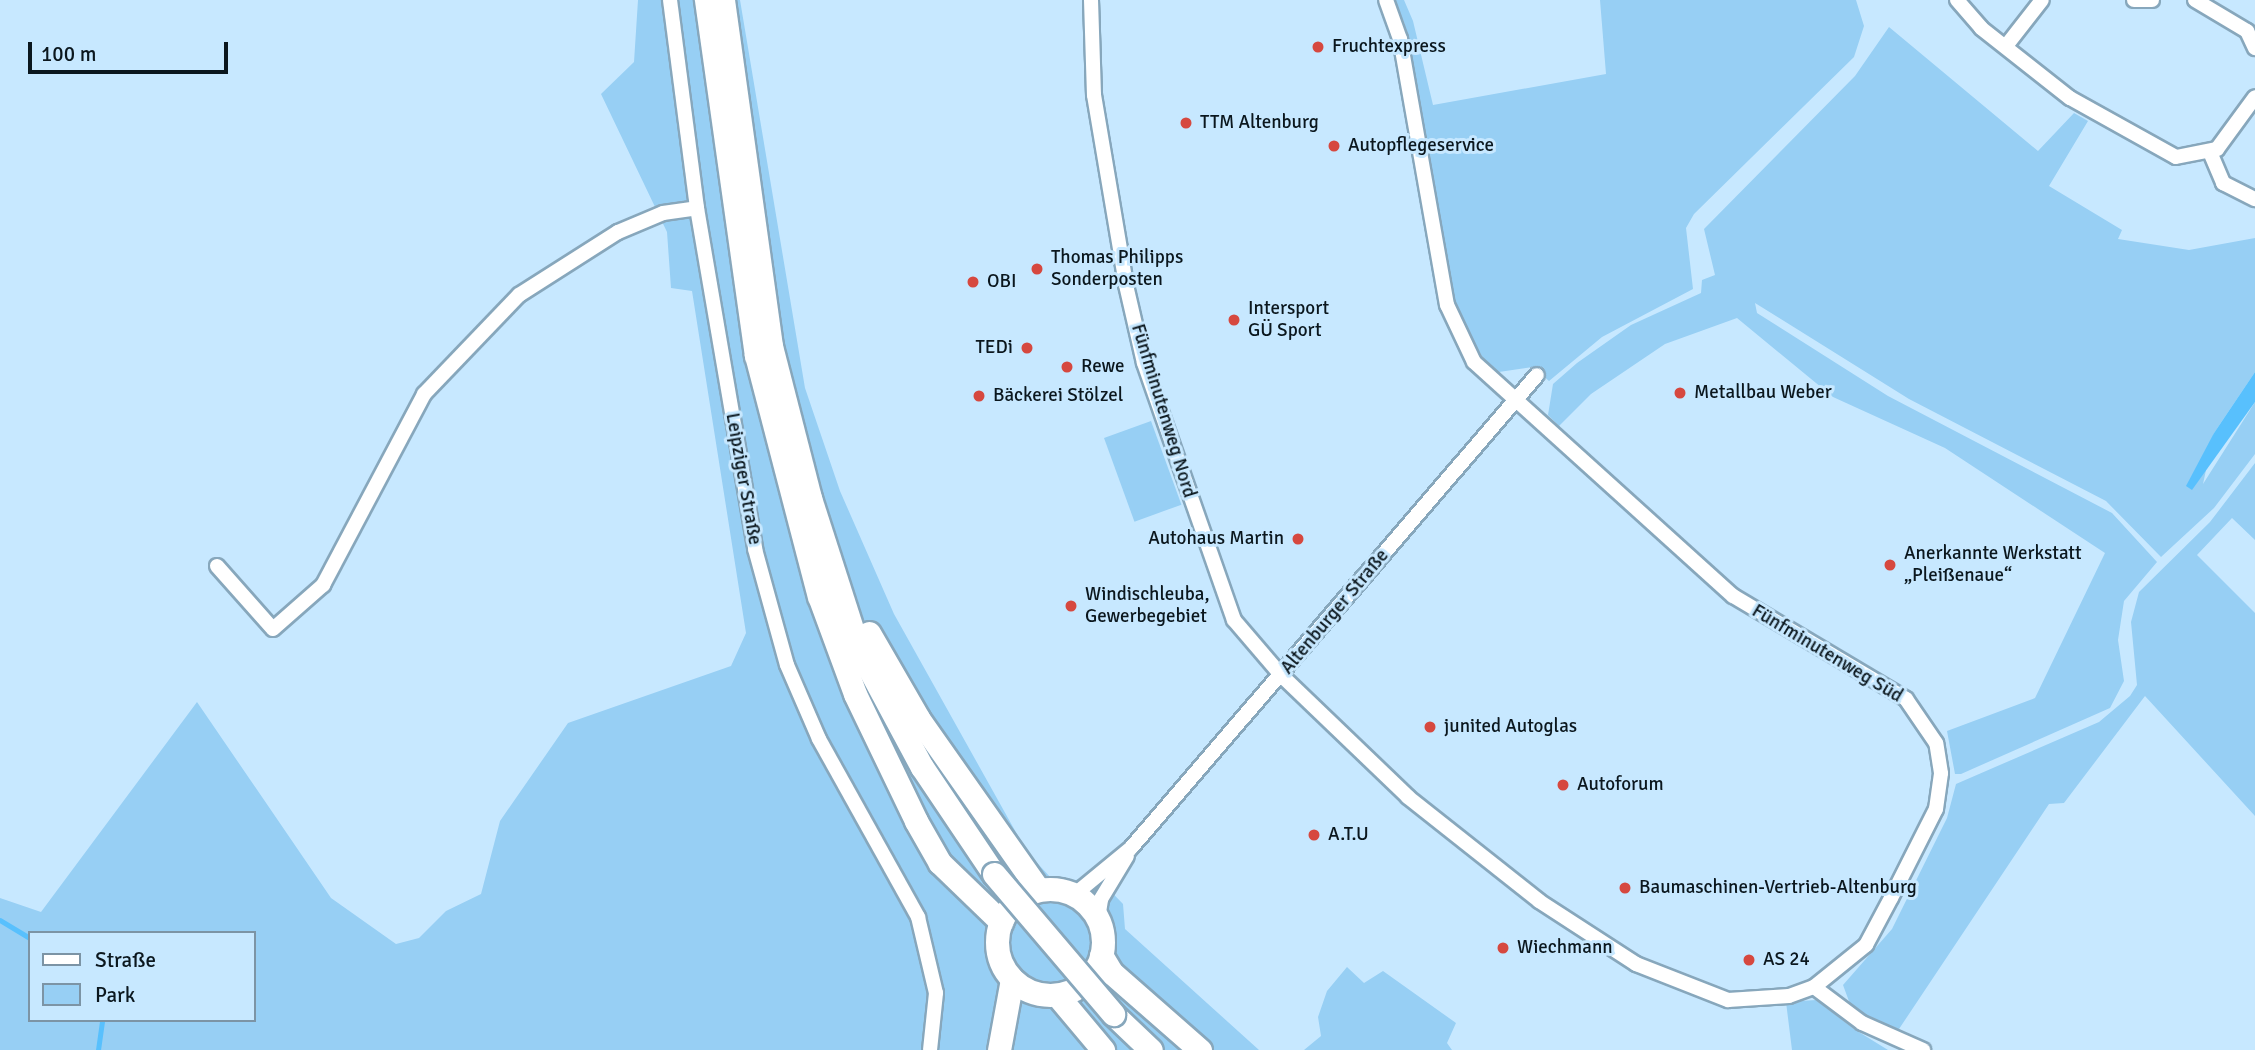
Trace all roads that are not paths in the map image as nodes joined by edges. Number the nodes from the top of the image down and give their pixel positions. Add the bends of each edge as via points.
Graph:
1 (670, 0) edge
2 (706, 0) edge
3 (723, 0) edge
4 (1091, 0) edge
5 (1386, 0) edge
6 (1957, 0) edge
7 (2042, 0) edge
8 (2134, 0) edge
9 (2152, 0) edge
10 (2195, 0) edge
11 (2006, 46) junction
12 (2255, 48) edge
13 (2255, 97) edge
14 (2210, 152) junction
15 (2255, 199) edge
16 (697, 208) junction
17 (1537, 375) dead end
18 (1512, 403) junction
19 (799, 519) junction
20 (218, 566) dead end
21 (841, 587) junction
22 (858, 644) junction
23 (1281, 675) junction
24 (1131, 848) junction
25 (1039, 890) junction
26 (1074, 895) junction
27 (1098, 919) junction
28 (1001, 922) junction
29 (1101, 955) junction
30 (1012, 979) junction
31 (1814, 987) junction
32 (1048, 994) junction
33 (930, 1050) edge
34 (1000, 1050) edge
35 (1103, 1050) edge
36 (1151, 1050) edge
37 (1200, 1050) edge
38 (1923, 1050) edge

1 - 16 street, Leipziger Straße
2 - 19 main road via 753,342
3 - 21 main road via 771,346 810,498
4 - 23 street, Fünfminutenweg Nord via 1102,159 1144,363 1228,606
5 - 18 street via 1400,39 1447,305 1474,362
6 - 11 street
7 - 11 street
8 - 9 street
10 - 12 street via 2247,31
11 - 14 street via 2070,98 2157,151 2176,157
13 - 14 street via 2231,136
14 - 15 street via 2223,183
16 - 20 street via 663,213 618,232 519,295 424,394 323,585 273,629
16 - 33 street, Leipziger Straße via 768,599 819,739 918,917 936,993
17 - 18 street, Altenburger Straße
18 - 23 street, Altenburger Straße
18 - 31 street, Fünfminutenweg Süd via 1733,596 1906,699 1936,743 1941,773 1936,809 1897,887 1866,945
19 - 22 main road
19 - 28 main road via 838,651 894,780 940,863
21 - 22 main road
21 - 25 main road via 918,718
22 - 36 main road, bridge via 922,767 994,874 1113,1014
23 - 24 street, Altenburger Straße
23 - 31 street, Fünfminutenweg Süd via 1408,797 1539,901 1636,964 1728,1000 1789,996
24 - 26 street, Altenburger Straße
24 - 27 street, Altenburger Straße via 1101,899
25 - 26 main road
25 - 28 main road via 1012,905
26 - 27 main road
27 - 29 main road
28 - 30 main road via 999,958
29 - 32 main road via 1090,977
29 - 37 main road via 1112,973
30 - 32 main road
30 - 34 main road
31 - 38 street via 1861,1023
32 - 34 main road
32 - 35 main road

